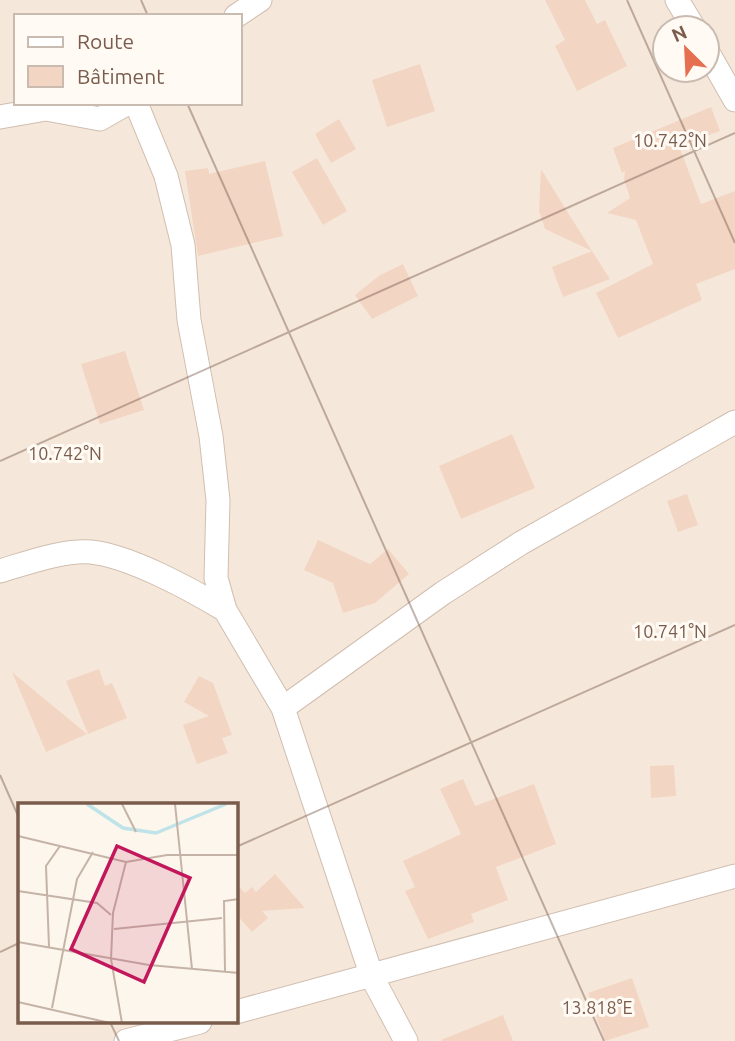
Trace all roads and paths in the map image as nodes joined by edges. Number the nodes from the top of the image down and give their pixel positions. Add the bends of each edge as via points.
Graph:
1 (260, 0) edge
2 (239, 14) edge
3 (721, 76) edge
4 (735, 100) edge
5 (124, 105) edge
6 (137, 105) edge
7 (0, 117) edge
8 (735, 422) edge
9 (0, 571) edge
10 (225, 610) junction
11 (283, 708) junction
12 (735, 876) edge
13 (372, 977) junction
14 (238, 1011) edge
15 (192, 1024) edge
16 (126, 1041) edge
17 (406, 1041) edge

1 - 2 street
3 - 4 street
5 - 7 street via 100,119 46,109
6 - 10 street via 166,176 183,245 189,320 218,500 216,578
8 - 11 street via 510,550
9 - 10 street via 90,552 191,589
10 - 11 street
11 - 13 street
12 - 13 street
13 - 14 street
13 - 17 street
15 - 16 street

